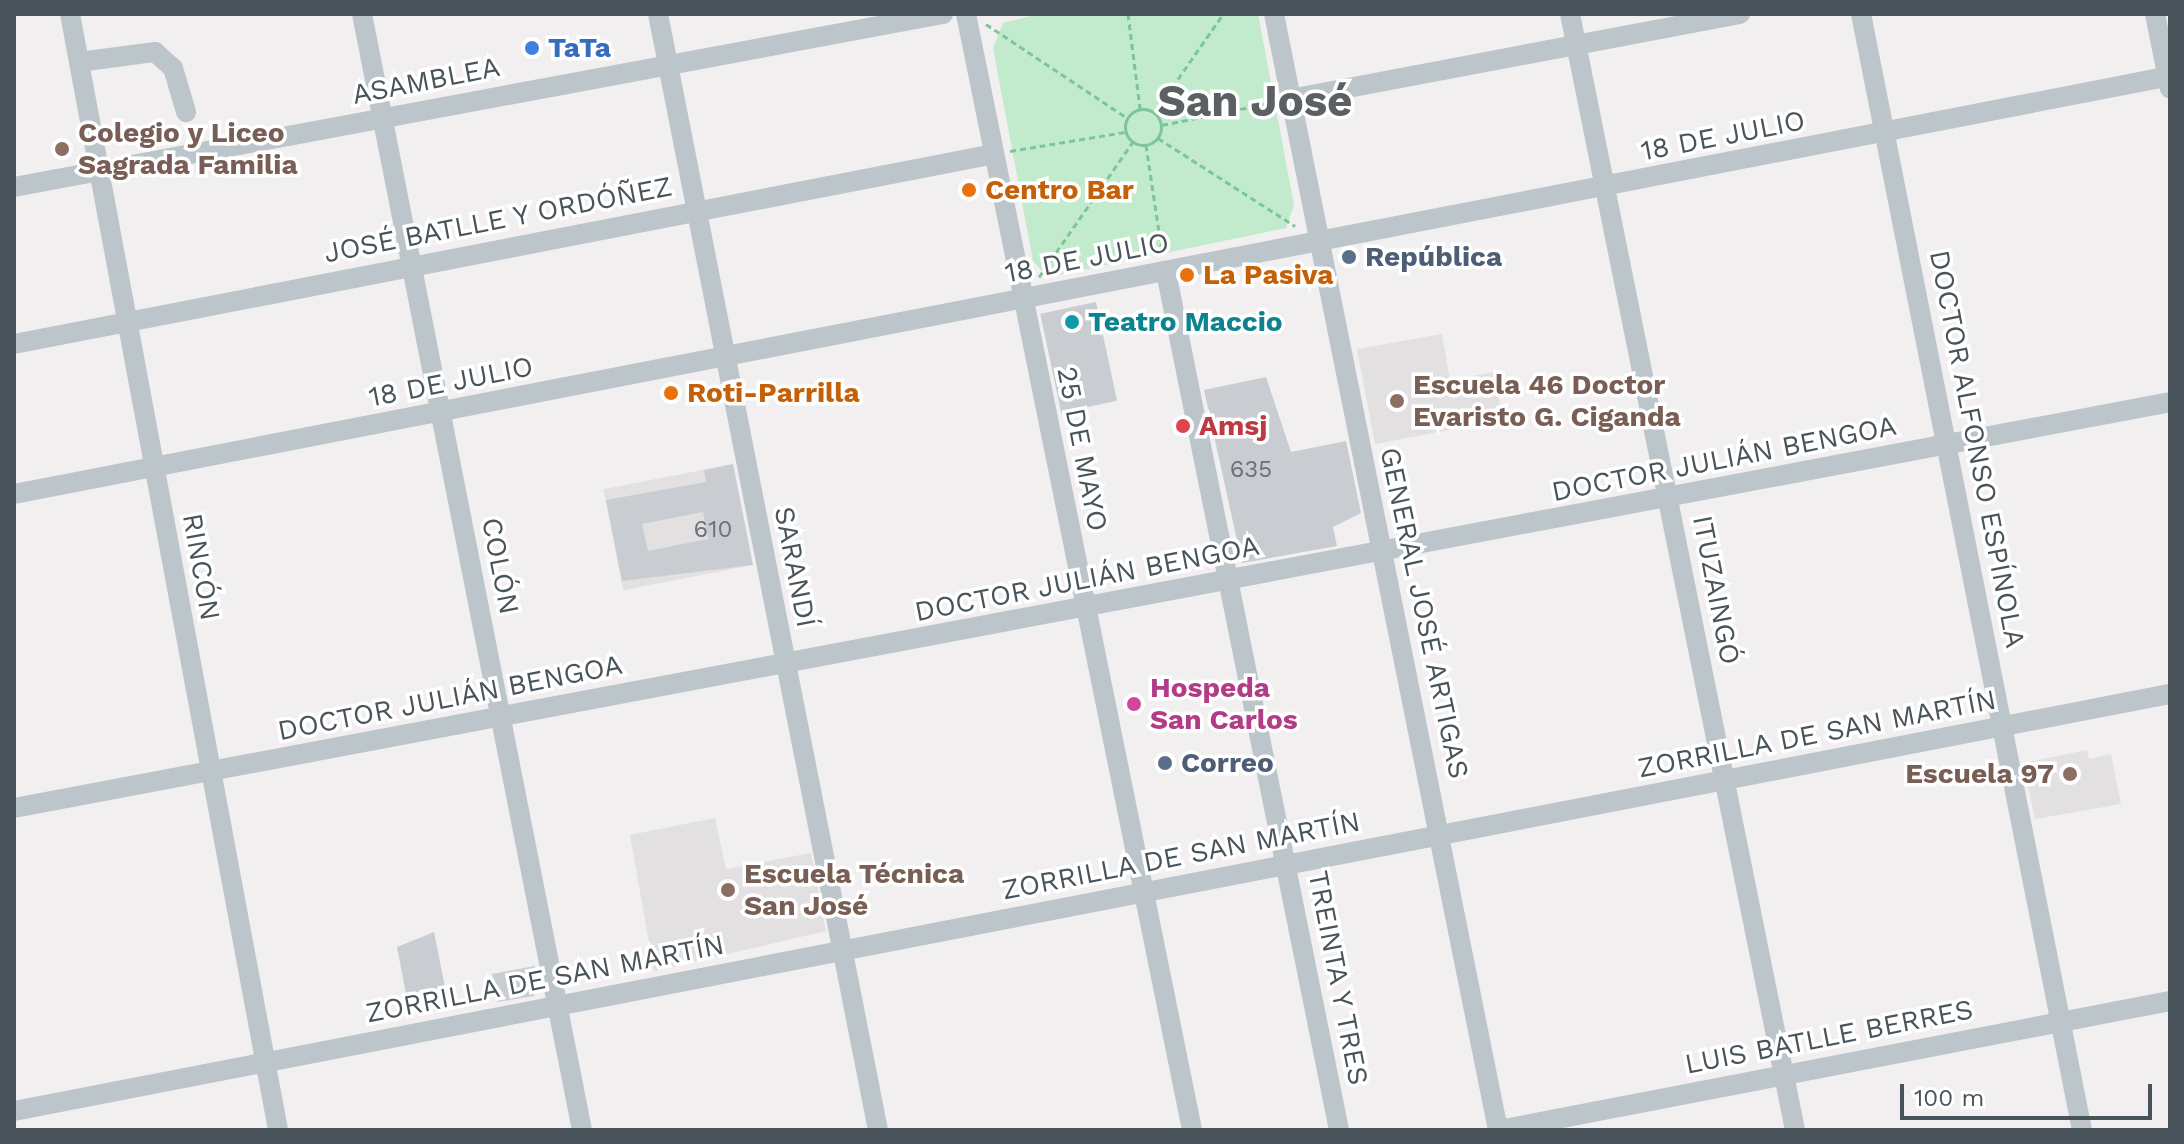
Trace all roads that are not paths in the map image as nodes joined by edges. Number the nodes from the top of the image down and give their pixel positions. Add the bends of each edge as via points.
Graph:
1 (70, 14) edge
2 (362, 14) edge
3 (658, 14) edge
4 (943, 14) edge
5 (1274, 14) edge
6 (1570, 14) edge
7 (1740, 14) edge
8 (1861, 14) edge
9 (2155, 14) edge
10 (975, 18) edge
11 (1577, 45) junction
12 (79, 62) junction
13 (668, 63) junction
14 (2169, 81) edge
15 (1290, 99) junction
16 (186, 112) dead end
17 (382, 118) junction
18 (1885, 132) junction
19 (994, 154) junction
20 (100, 169) junction
21 (14, 187) edge
22 (1605, 188) junction
23 (695, 209) junction
24 (1321, 243) junction
25 (411, 267) junction
26 (1166, 272) junction
27 (1025, 298) junction
28 (128, 320) junction
29 (14, 344) edge
30 (725, 359) junction
31 (2170, 402) edge
32 (440, 413) junction
33 (1948, 445) junction
34 (155, 466) junction
35 (14, 494) edge
36 (1669, 497) junction
37 (1381, 552) junction
38 (1230, 580) junction
39 (1084, 608) junction
40 (785, 664) junction
41 (2170, 694) edge
42 (501, 717) junction
43 (2003, 727) junction
44 (209, 772) junction
45 (1725, 780) junction
46 (14, 808) edge
47 (1441, 835) junction
48 (1287, 865) junction
49 (1143, 892) junction
50 (842, 950) junction
51 (2170, 1001) edge
52 (558, 1006) junction
53 (2061, 1023) junction
54 (266, 1062) junction
55 (1784, 1073) junction
56 (14, 1111) edge
57 (278, 1130) edge
58 (582, 1130) edge
59 (878, 1130) edge
60 (1192, 1130) edge
61 (1339, 1130) edge
62 (1498, 1130) edge
63 (1795, 1130) edge
64 (2082, 1130) edge

1 - 12 street, RINCÓN
2 - 17 street, COLÓN
3 - 13 street, SARANDÍ
4 - 13 street, ASAMBLEA
5 - 15 street, GENERAL JOSÉ ARTIGAS
6 - 11 street, ITUZAINGÓ
7 - 11 street
8 - 18 street, DOCTOR ALFONSO ESPÍNOLA
9 - 14 street
10 - 19 street, 25 DE MAYO
11 - 15 street
11 - 22 street, ITUZAINGÓ
12 - 16 street via 155,52 173,68
12 - 20 street, RINCÓN
13 - 17 street, ASAMBLEA
13 - 23 street, SARANDÍ
14 - 18 street, 18 DE JULIO
15 - 24 street, GENERAL JOSÉ ARTIGAS
17 - 20 street, ASAMBLEA
17 - 25 street, COLÓN
18 - 22 street, 18 DE JULIO
18 - 33 street, DOCTOR ALFONSO ESPÍNOLA
19 - 23 street, JOSÉ BATLLE Y ORDÓÑEZ
19 - 27 street, 25 DE MAYO
20 - 21 street, ASAMBLEA
20 - 28 street, RINCÓN
22 - 24 street, 18 DE JULIO
22 - 36 street, ITUZAINGÓ
23 - 25 street, JOSÉ BATLLE Y ORDÓÑEZ
23 - 30 street, SARANDÍ
24 - 26 street, 18 DE JULIO
24 - 37 street, GENERAL JOSÉ ARTIGAS
25 - 28 street, JOSÉ BATLLE Y ORDÓÑEZ
25 - 32 street, COLÓN
26 - 27 street, 18 DE JULIO
26 - 38 street, TREINTA Y TRES
27 - 30 street, 18 DE JULIO
27 - 39 street, 25 DE MAYO
28 - 29 street, JOSÉ BATLLE Y ORDÓÑEZ
28 - 34 street, RINCÓN
30 - 32 street, 18 DE JULIO
30 - 40 street, SARANDÍ
31 - 33 street, DOCTOR JULIÁN BENGOA
32 - 34 street, 18 DE JULIO
32 - 42 street, COLÓN
33 - 36 street, DOCTOR JULIÁN BENGOA
33 - 43 street, DOCTOR ALFONSO ESPÍNOLA
34 - 35 street, 18 DE JULIO
34 - 44 street, RINCÓN
36 - 37 street, DOCTOR JULIÁN BENGOA
36 - 45 street, ITUZAINGÓ
37 - 38 street, DOCTOR JULIÁN BENGOA
37 - 47 street, GENERAL JOSÉ ARTIGAS
38 - 39 street, DOCTOR JULIÁN BENGOA
38 - 48 street, TREINTA Y TRES
39 - 40 street, DOCTOR JULIÁN BENGOA
39 - 49 street, 25 DE MAYO
40 - 42 street, DOCTOR JULIÁN BENGOA
40 - 50 street, SARANDÍ
41 - 43 street, ZORRILLA DE SAN MARTÍN
42 - 44 street, DOCTOR JULIÁN BENGOA
42 - 52 street, COLÓN
43 - 45 street, ZORRILLA DE SAN MARTÍN
43 - 53 street, DOCTOR ALFONSO ESPÍNOLA
44 - 46 street, DOCTOR JULIÁN BENGOA
44 - 54 street, RINCÓN
45 - 47 street, ZORRILLA DE SAN MARTÍN
45 - 55 street, ITUZAINGÓ
47 - 48 street, ZORRILLA DE SAN MARTÍN
47 - 62 street, GENERAL JOSÉ ARTIGAS
48 - 49 street, ZORRILLA DE SAN MARTÍN
48 - 61 street, TREINTA Y TRES
49 - 50 street, ZORRILLA DE SAN MARTÍN
49 - 60 street, 25 DE MAYO
50 - 52 street, ZORRILLA DE SAN MARTÍN
50 - 59 street, SARANDÍ
51 - 53 street, LUIS BATLLE BERRES
52 - 54 street, ZORRILLA DE SAN MARTÍN
52 - 58 street, COLÓN
53 - 55 street, LUIS BATLLE BERRES
53 - 64 street, DOCTOR ALFONSO ESPÍNOLA
54 - 56 street, ZORRILLA DE SAN MARTÍN
54 - 57 street, RINCÓN
55 - 62 street, LUIS BATLLE BERRES
55 - 63 street, ITUZAINGÓ

